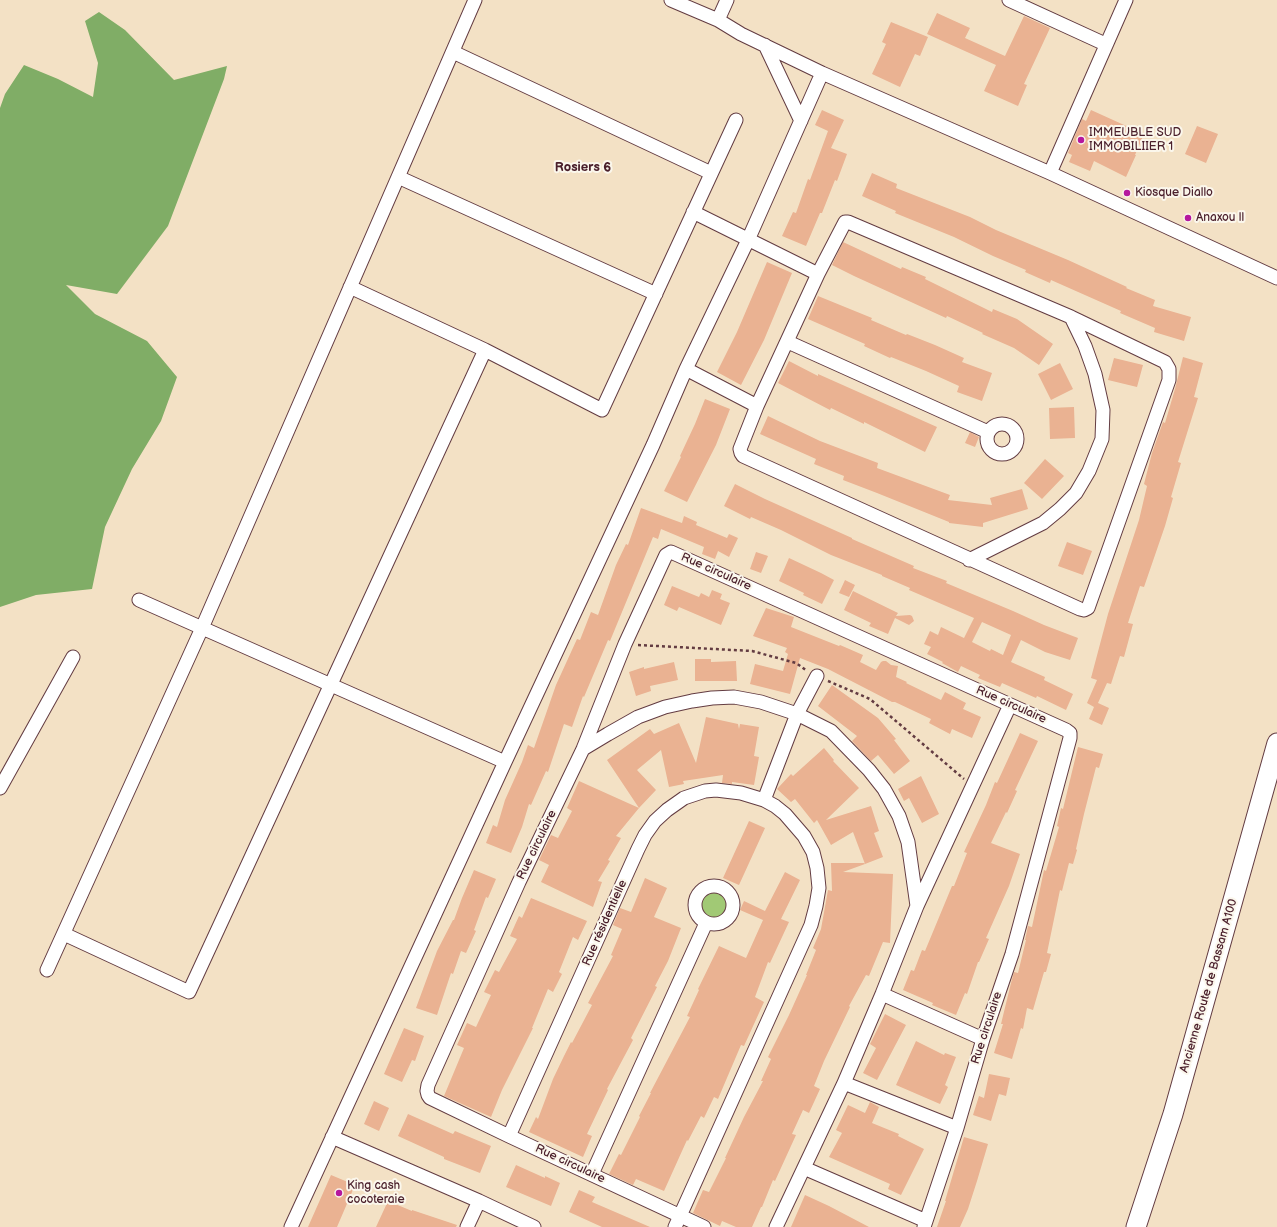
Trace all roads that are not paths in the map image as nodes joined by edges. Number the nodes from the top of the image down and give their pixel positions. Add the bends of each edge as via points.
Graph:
1 (475, 0) edge
2 (672, 0) edge
3 (727, 0) edge
4 (1009, 0) edge
5 (1126, 0) edge
6 (718, 20) junction
7 (1105, 44) junction
8 (766, 45) junction
9 (453, 52) junction
10 (822, 73) junction
11 (736, 120) dead end
12 (801, 121) junction
13 (711, 173) junction
14 (1050, 173) junction
15 (398, 177) junction
16 (693, 212) junction
17 (748, 240) junction
18 (818, 274) junction
19 (1277, 278) edge
20 (350, 287) junction
21 (656, 294) junction
22 (1071, 317) junction
23 (788, 342) junction
24 (485, 350) junction
25 (686, 370) junction
26 (758, 406) junction
27 (988, 432) dead end
28 (969, 560) junction
29 (138, 600) dead end
30 (202, 628) junction
31 (73, 657) dead end
32 (817, 676) dead end
33 (330, 685) junction
34 (1010, 705) junction
35 (797, 714) junction
36 (1277, 744) edge
37 (584, 749) junction
38 (505, 762) junction
39 (0, 788) edge
40 (764, 800) junction
41 (917, 906) junction
42 (706, 923) dead end
43 (64, 934) junction
44 (47, 970) dead end
45 (882, 994) junction
46 (983, 1039) junction
47 (844, 1083) junction
48 (957, 1128) junction
49 (509, 1136) junction
50 (332, 1138) junction
51 (804, 1168) junction
52 (592, 1174) junction
53 (479, 1201) junction
54 (678, 1222) edge
55 (925, 1224) edge
56 (291, 1227) edge
57 (467, 1227) edge
58 (534, 1227) edge
59 (704, 1227) edge
60 (776, 1227) edge
61 (1136, 1227) edge

1 - 9 street
2 - 6 street
3 - 6 street
4 - 7 street
5 - 7 street
6 - 8 street
7 - 14 street
8 - 10 street
8 - 12 street
9 - 13 street
9 - 15 street
10 - 12 street
10 - 14 street
11 - 13 street
12 - 17 street
13 - 16 street
14 - 19 street
15 - 20 street
15 - 21 street
16 - 17 street
16 - 21 street
17 - 18 street
17 - 25 street
18 - 22 street via 843,224 848,222
18 - 23 street
20 - 24 street
20 - 30 street
21 - 24 street via 602,410
22 - 28 street via 1093,367 1103,410 1102,439 1097,452 1076,493 1060,509 1043,523
22 - 28 street via 1164,362 1169,369 1169,380 1088,608 1080,610
23 - 26 street
23 - 27 street
24 - 33 street
25 - 26 street
25 - 38 street
26 - 28 street via 740,449 743,456
29 - 30 street
30 - 33 street
30 - 43 street
31 - 39 street
32 - 35 street
33 - 38 street
33 - 43 street via 189,992
34 - 37 street, Rue circulaire via 671,552 666,556 625,644
34 - 41 street
34 - 46 street, Rue circulaire via 1066,730 1070,733 1070,738 1012,954
35 - 37 street via 761,702 734,697 692,701 638,717
35 - 40 street
35 - 41 street via 831,731 884,789 899,816 908,842
36 - 61 main road, Ancienne Route de Bassam A100 via 1175,1106
37 - 49 street, Rue circulaire via 519,882 428,1085 430,1098
38 - 50 street
40 - 49 street, Rue résidentielle via 741,793 705,791 684,798 667,810 645,835
40 - 54 street, Rue résidentielle via 785,814 804,836 813,852 819,888 816,906 811,925
41 - 45 street
42 - 52 street
43 - 44 street
45 - 46 street
45 - 47 street
46 - 48 street, Rue circulaire
47 - 48 street
47 - 51 street
48 - 55 street, Rue circulaire
49 - 52 street, Rue circulaire
50 - 53 street
50 - 56 street
51 - 55 street
51 - 60 street
52 - 54 street, Rue circulaire
53 - 57 street
53 - 58 street
54 - 59 street, Rue circulaire

